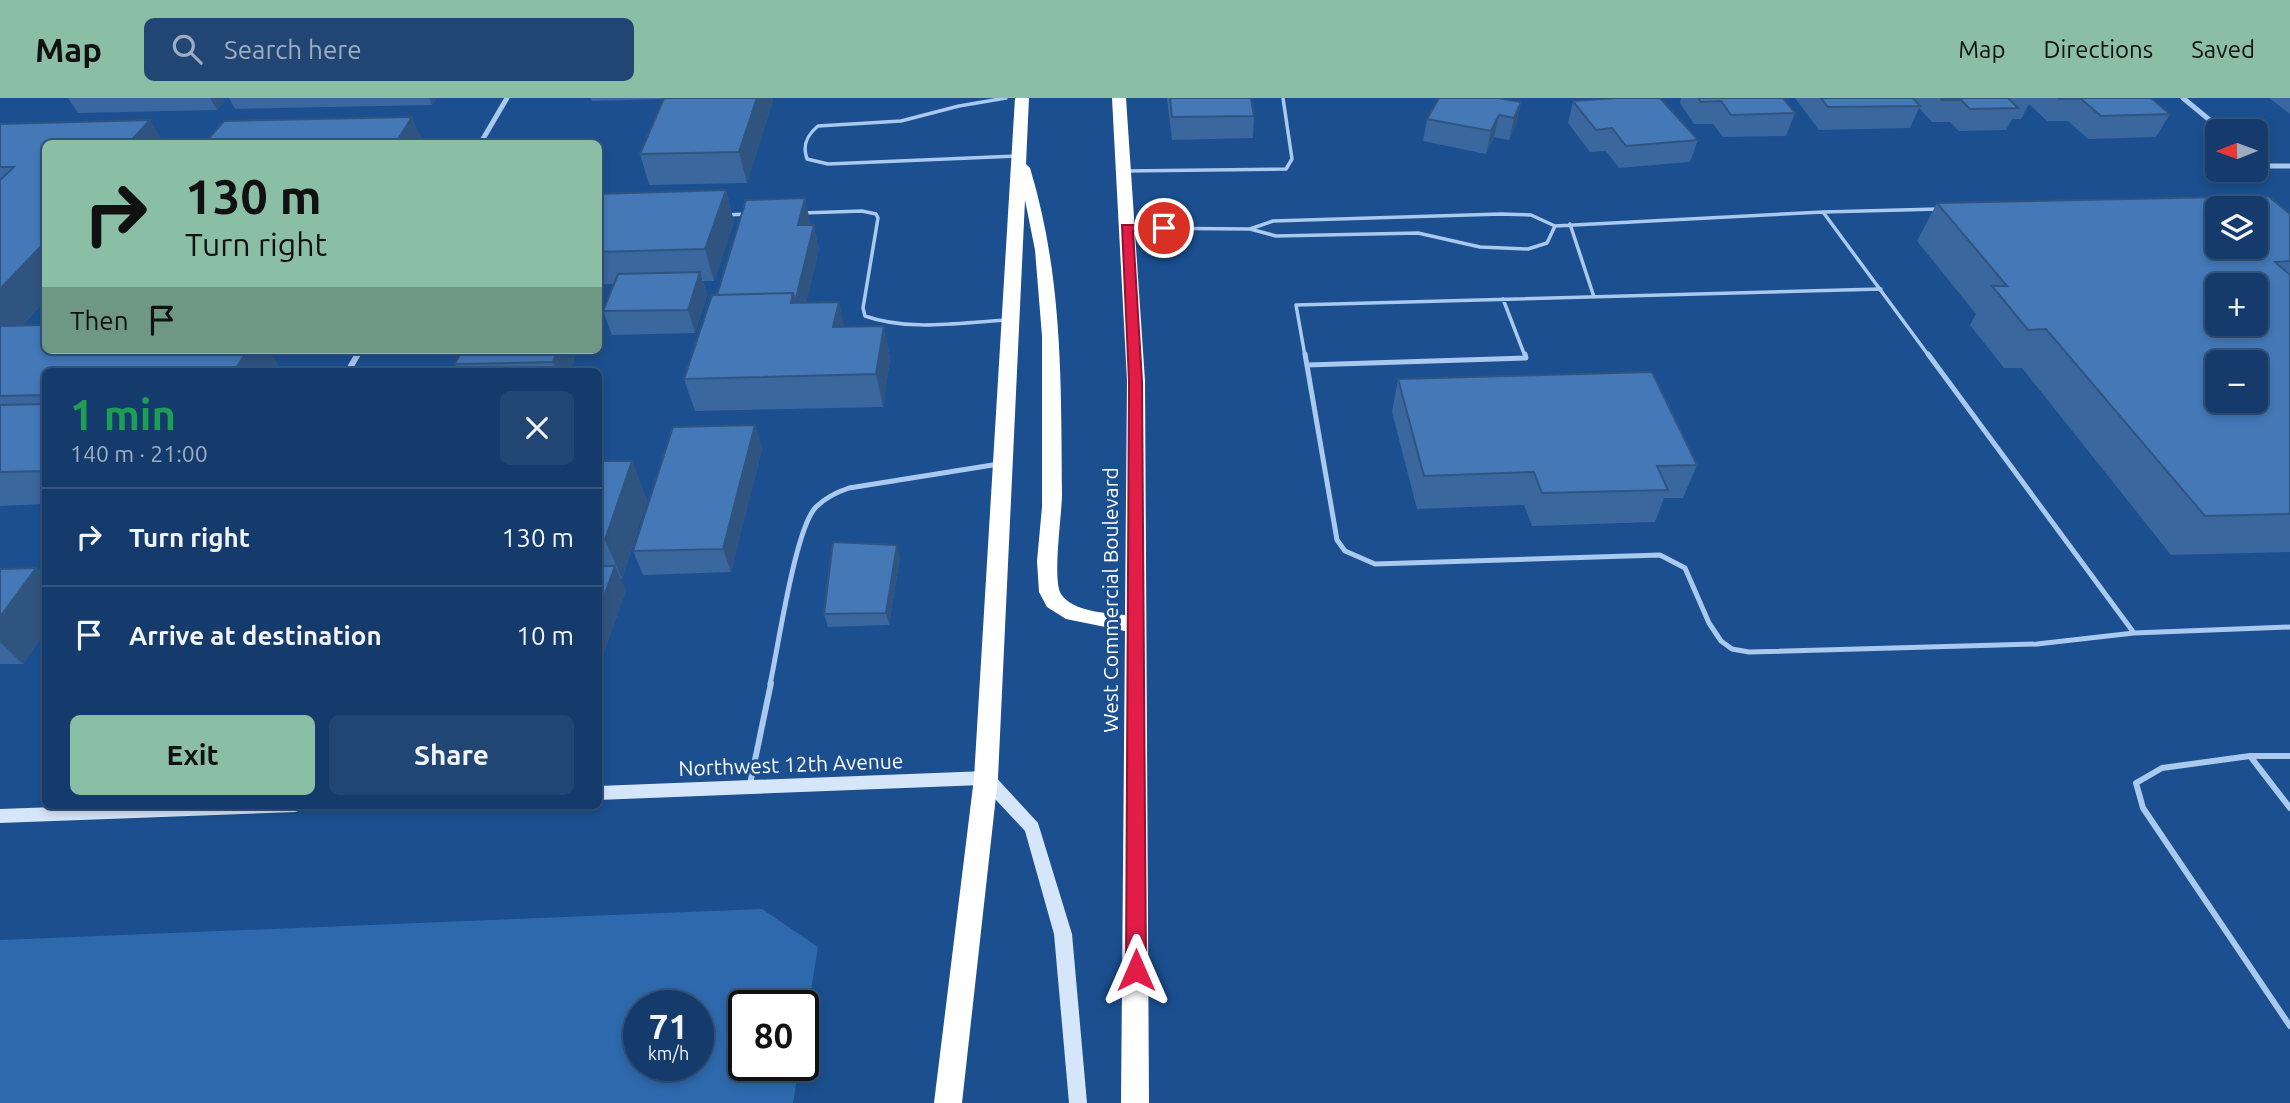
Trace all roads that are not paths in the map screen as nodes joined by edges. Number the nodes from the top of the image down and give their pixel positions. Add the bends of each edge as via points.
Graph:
1 (507, 98) edge
2 (1006, 98) edge
3 (1022, 98) edge
4 (1119, 98) edge
5 (1283, 98) edge
6 (2183, 98) edge
7 (2208, 119) edge
8 (482, 140) edge
9 (1019, 156) junction
10 (2268, 166) edge
11 (2290, 166) edge
12 (1123, 171) junction
13 (1947, 209) edge
14 (1823, 212) junction
15 (793, 213) edge
16 (751, 214) edge
17 (723, 215) edge
18 (1570, 224) junction
19 (1555, 226) junction
20 (1126, 228) junction
21 (1250, 229) junction
22 (1881, 289) junction
23 (1594, 297) junction
24 (1503, 299) junction
25 (1012, 320) junction
26 (1307, 365) junction
27 (1004, 463) junction
28 (1136, 624) junction
29 (2290, 626) edge
30 (2134, 633) junction
31 (2250, 756) junction
32 (2290, 756) edge
33 (986, 778) junction
34 (749, 787) junction
35 (602, 793) edge
36 (2290, 808) edge
37 (92, 809) edge
38 (0, 816) edge
39 (2290, 1026) edge
40 (948, 1103) edge
41 (1078, 1103) edge
42 (1135, 1103) edge

1 - 8 street
2 - 9 lane via 901,121 818,125 811,131 804,153 807,159 828,164
3 - 9 highway
4 - 12 highway, West Commercial Boulevard
5 - 12 lane via 1293,159 1286,169
6 - 7 street
9 - 25 highway
9 - 28 highway via 1034,199 1051,344 1049,592 1052,602 1065,610
10 - 11 street
12 - 20 highway, West Commercial Boulevard
13 - 14 lane
14 - 18 lane
14 - 22 lane
15 - 25 lane via 876,214 863,308 874,320
16 - 17 lane
18 - 19 lane
18 - 23 lane
19 - 21 lane via 1531,215 1501,214 1273,221
19 - 21 lane via 1547,243 1528,248 1480,247 1418,233 1276,236
20 - 21 lane
20 - 28 highway, West Commercial Boulevard via 1136,381
22 - 23 lane
22 - 30 lane
23 - 24 lane
24 - 26 lane via 1296,305
24 - 26 lane via 1527,358
25 - 27 highway
26 - 30 lane via 1337,540 1345,551 1375,564 1660,555 1685,568 1721,641 1749,652 2037,644
27 - 33 highway
27 - 34 lane via 849,488 826,499 808,517
28 - 42 highway, West Commercial Boulevard
29 - 30 lane
31 - 32 lane
31 - 36 lane
31 - 39 lane via 2162,768 2136,783 2143,808
33 - 34 street, Northwest 12th Avenue
33 - 40 highway
33 - 41 street via 1032,828 1063,934
34 - 35 street, Northwest 12th Avenue
37 - 38 street

